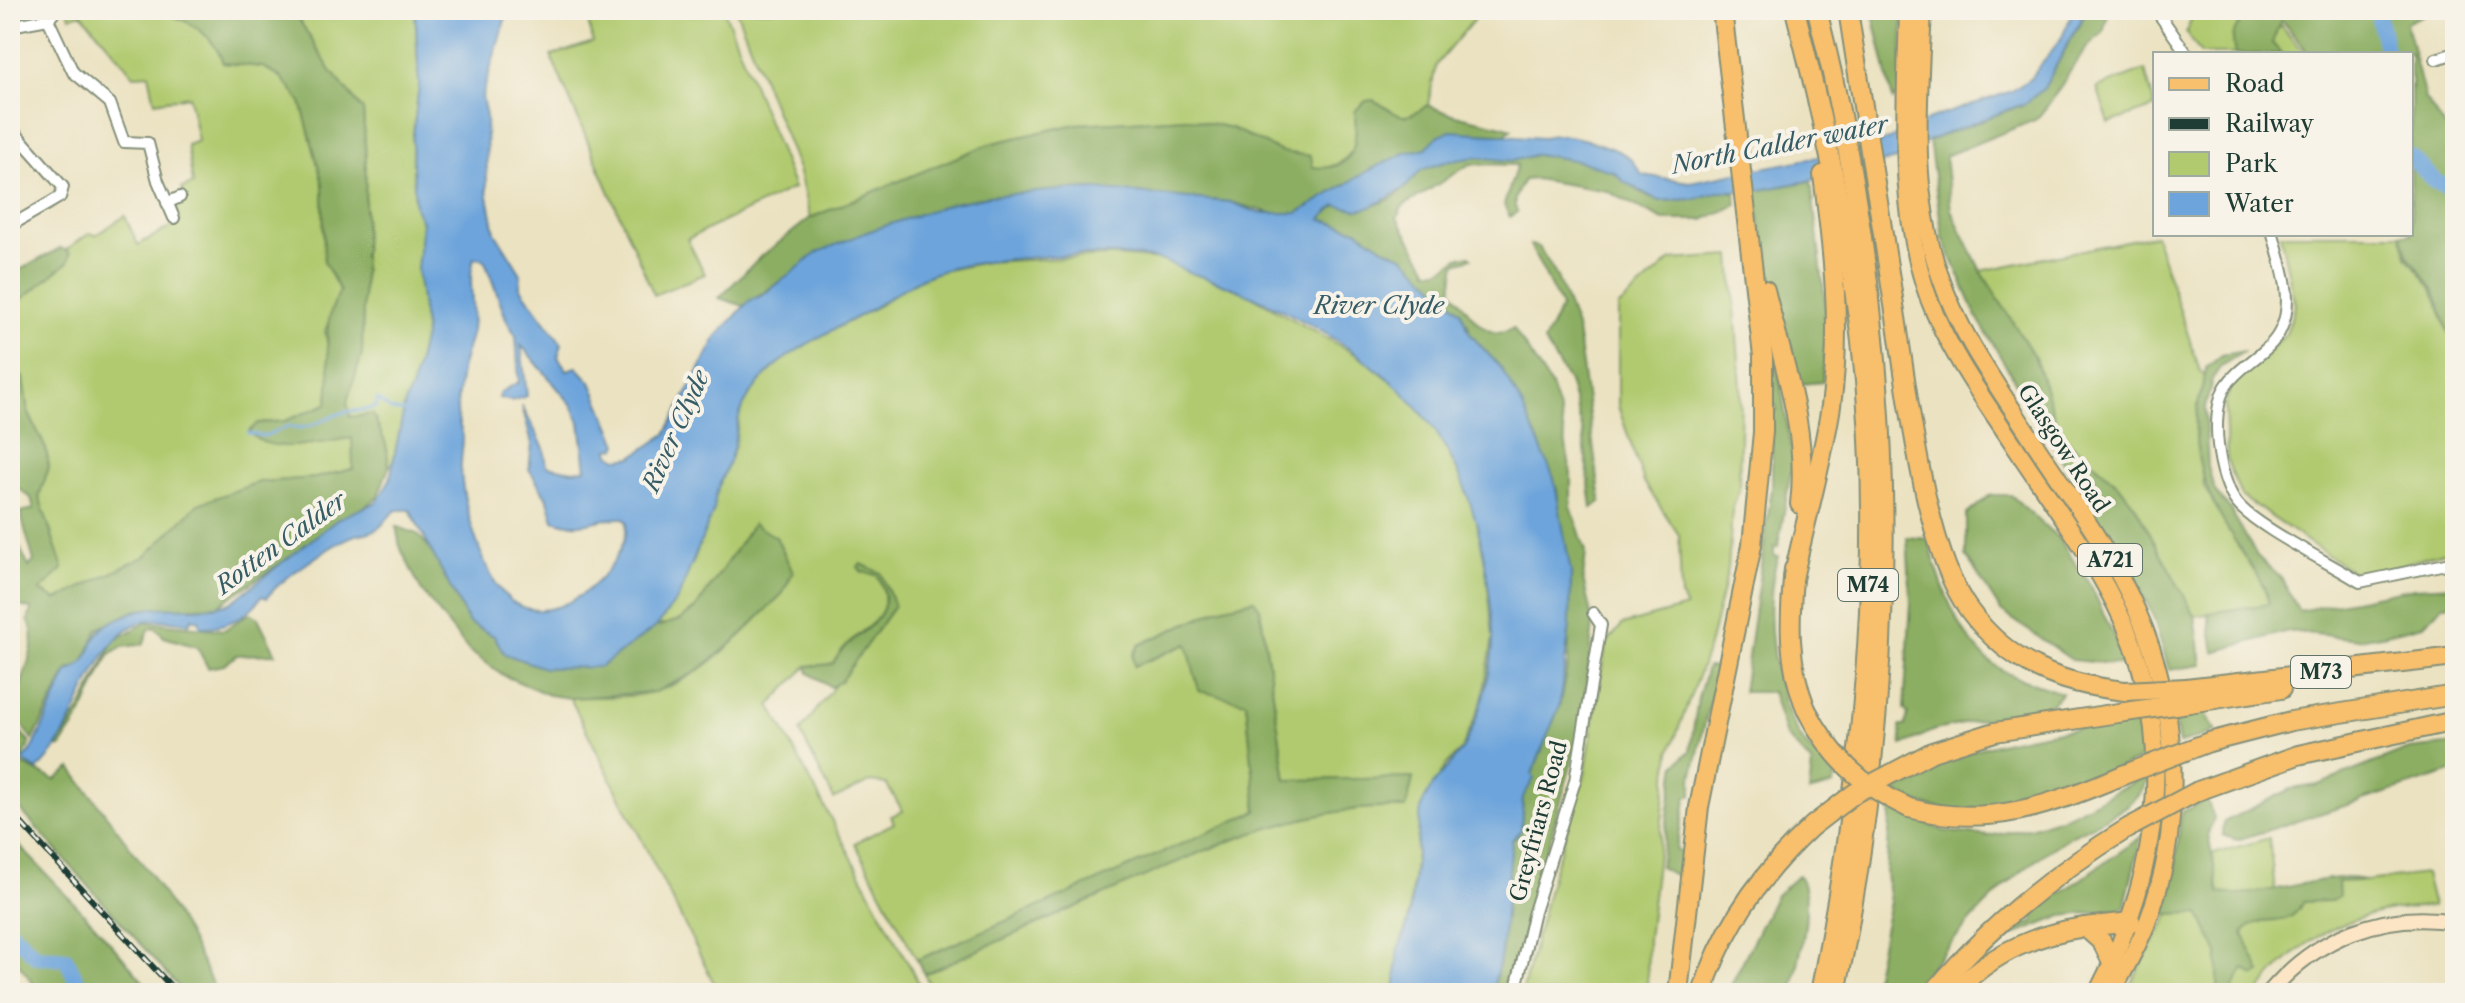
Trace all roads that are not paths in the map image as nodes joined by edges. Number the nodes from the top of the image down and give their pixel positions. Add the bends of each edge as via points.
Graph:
1 (57, 10) edge
2 (1722, 10) edge
3 (1795, 10) edge
4 (1817, 10) edge
5 (1838, 10) edge
6 (1848, 10) edge
7 (1908, 10) edge
8 (1923, 10) edge
9 (2156, 10) edge
10 (48, 19) junction
11 (10, 26) edge
12 (2186, 52) edge
13 (2455, 53) edge
14 (2436, 59) dead end
15 (1859, 81) junction
16 (1912, 119) junction
17 (10, 127) edge
18 (1833, 155) junction
19 (1912, 158) junction
20 (1829, 177) junction
21 (180, 197) dead end
22 (167, 203) junction
23 (174, 218) dead end
24 (1749, 225) junction
25 (10, 226) edge
26 (2273, 236) edge
27 (2455, 562) edge
28 (1793, 579) junction
29 (1593, 613) dead end
30 (2455, 660) edge
31 (2188, 695) junction
32 (2455, 695) edge
33 (2455, 721) edge
34 (2168, 845) junction
35 (2131, 922) junction
36 (2455, 922) edge
37 (2085, 927) junction
38 (1986, 937) junction
39 (2113, 964) junction
40 (1515, 993) edge
41 (1678, 993) edge
42 (1702, 993) edge
43 (1820, 993) edge
44 (1836, 993) edge
45 (1933, 993) edge
46 (1939, 993) edge
47 (1954, 993) edge
48 (2097, 993) edge
49 (2112, 993) edge
50 (2269, 993) edge

1 - 10 street
2 - 24 highway, M74
3 - 18 highway, M74
4 - 18 highway, M74
5 - 15 highway
6 - 15 highway
7 - 16 main road, A721
8 - 16 main road, A721
9 - 12 street
10 - 11 street
10 - 22 street via 73,72 110,103 124,142 148,143
13 - 14 street
15 - 31 highway, M73, bridge via 1929,507 1944,560 1967,609 1999,643 2037,670 2079,686
16 - 19 main road, A721
17 - 25 street via 63,187 60,197
18 - 20 highway, M74
18 - 44 highway, M74 via 1855,183 1877,346 1885,619 1866,823
19 - 34 main road, Glasgow Road / A721 via 1951,304 2137,611 2166,703 2174,775
19 - 35 main road, Glasgow Road / A721 via 1918,263 1938,322 2106,586 2141,669 2158,780 2153,837
20 - 28 highway, M74 via 1835,366 1826,433
20 - 43 highway, M74 via 1861,344 1869,553 1858,746
21 - 22 street
22 - 23 street
24 - 28 highway, M74 via 1800,449
24 - 41 highway, M74 via 1763,356 1763,432 1752,545 1699,807
26 - 27 street via 2287,300 2281,330 2226,386 2219,403 2220,465 2236,503 2360,582
28 - 32 highway, M74, bridge via 1790,653 1806,709 1830,749 1856,777 1909,808 1948,816 1990,817 2039,808 2209,742 2291,721
29 - 40 street, Greyfriars Road via 1601,625 1575,781
30 - 31 highway, M73
31 - 42 highway, M73, bridge via 2125,712 1995,732 1932,752 1855,793 1812,826 1768,871 1740,910
33 - 38 highway, bridge via 2298,755 2198,791 2066,867
34 - 35 main road via 2143,919
34 - 49 main road, Glasgow Road / A721 via 2146,926
35 - 37 highway
35 - 39 main road, Glasgow Road / A721
36 - 50 main road via 2417,918 2361,928 2312,953
37 - 39 highway via 2102,942
37 - 47 highway via 2019,945
38 - 45 highway
38 - 46 highway
39 - 48 main road, Glasgow Road / A721

